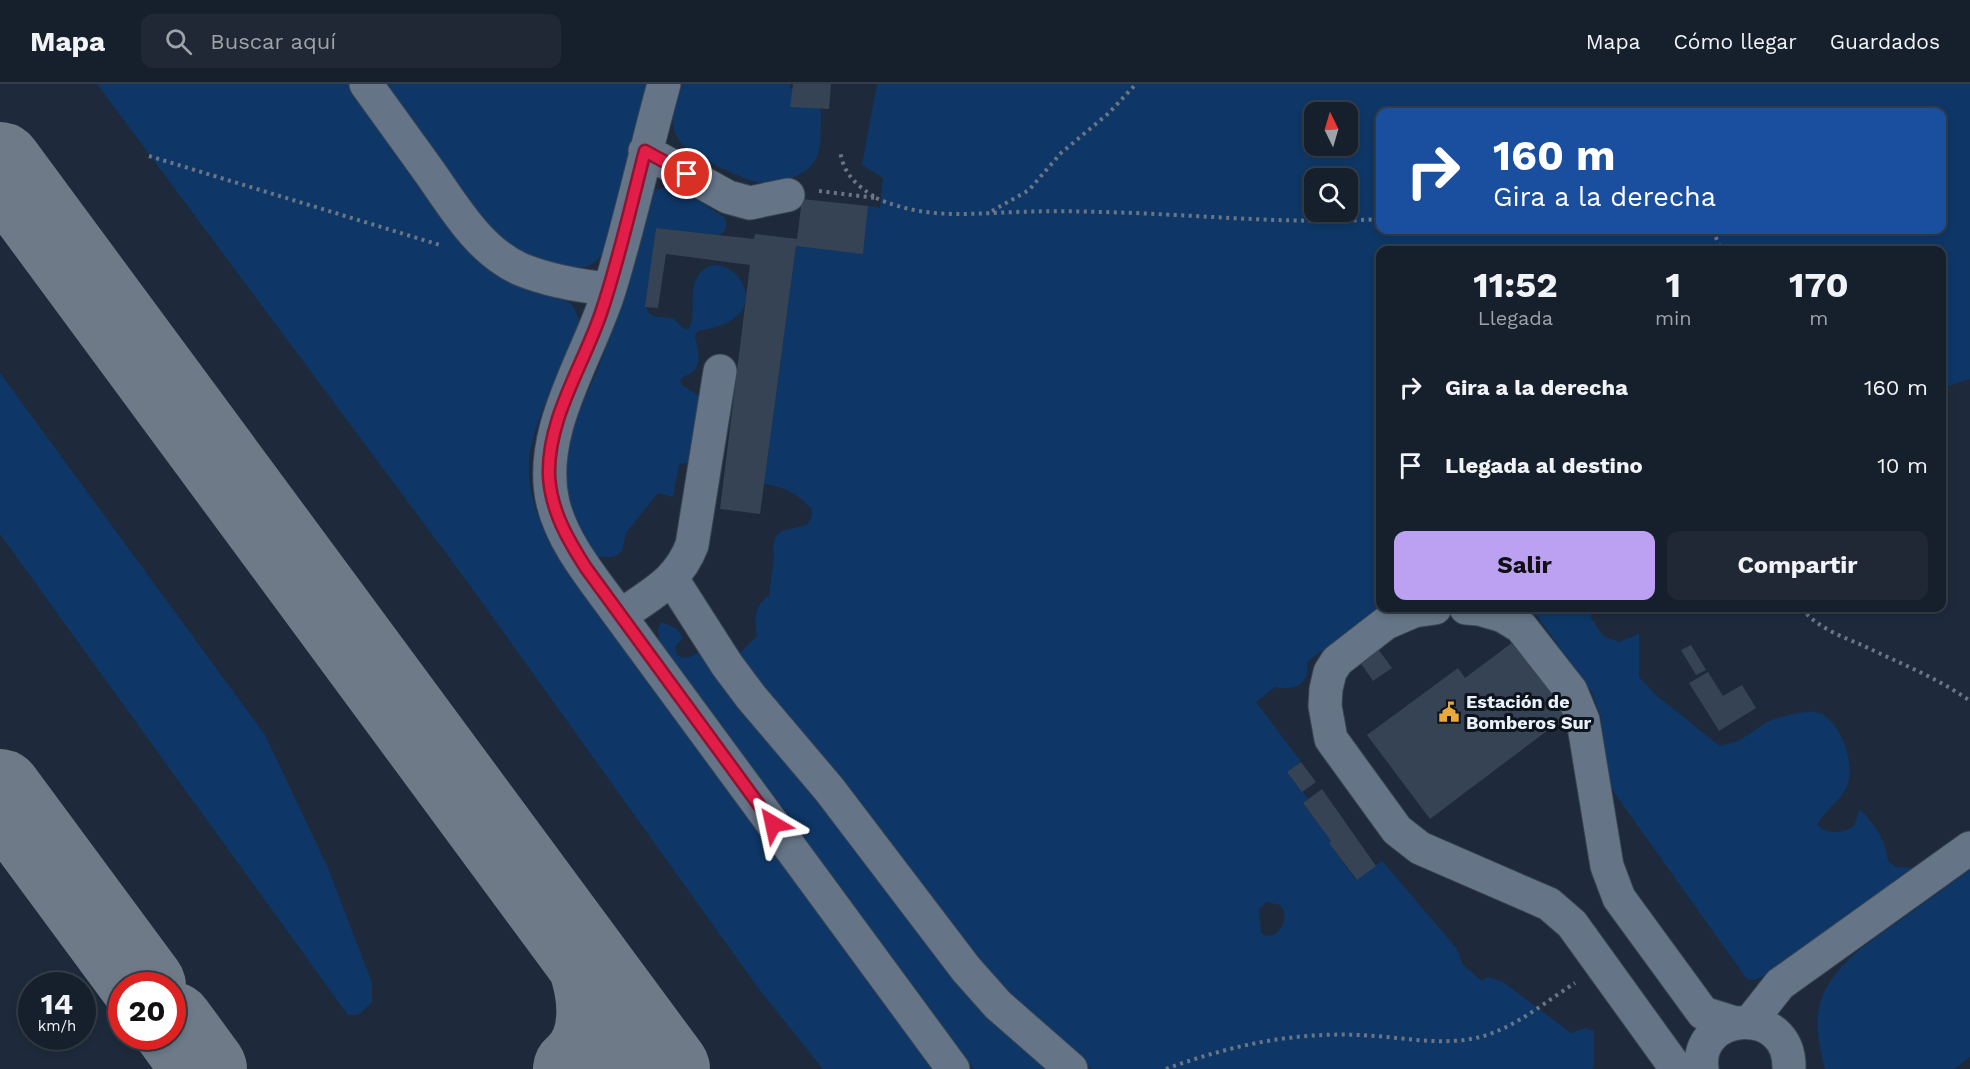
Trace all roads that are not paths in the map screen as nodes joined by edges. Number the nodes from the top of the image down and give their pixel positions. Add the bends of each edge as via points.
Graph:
1 (366, 84) edge
2 (664, 84) edge
3 (645, 151) junction
4 (800, 192) road end
5 (609, 289) junction
6 (720, 371) dead end
7 (672, 579) junction
8 (1411, 612) edge
9 (1489, 612) edge
10 (620, 616) junction
11 (1970, 848) edge
12 (1742, 1022) junction
13 (1685, 1063) edge
14 (953, 1069) edge
15 (1071, 1069) edge
16 (1789, 1069) edge

1 - 5 lane via 460,214 496,254 545,278
2 - 3 lane
3 - 4 lane via 728,197 750,202
3 - 5 lane
5 - 10 lane via 556,424 549,477 553,504 568,539
6 - 7 lane via 692,545 685,563
7 - 10 lane
7 - 15 lane via 745,689 829,789 966,969 998,1005
8 - 13 lane via 1392,619 1337,661 1330,672 1326,714 1331,739 1396,830 1420,848 1549,904 1572,924 1602,966
9 - 12 lane via 1521,627 1571,691 1583,720 1606,866 1619,898 1703,1013
10 - 14 lane
11 - 12 lane via 1780,984
12 - 13 lane via 1722,1028
12 - 16 lane via 1764,1025 1776,1034 1785,1045

